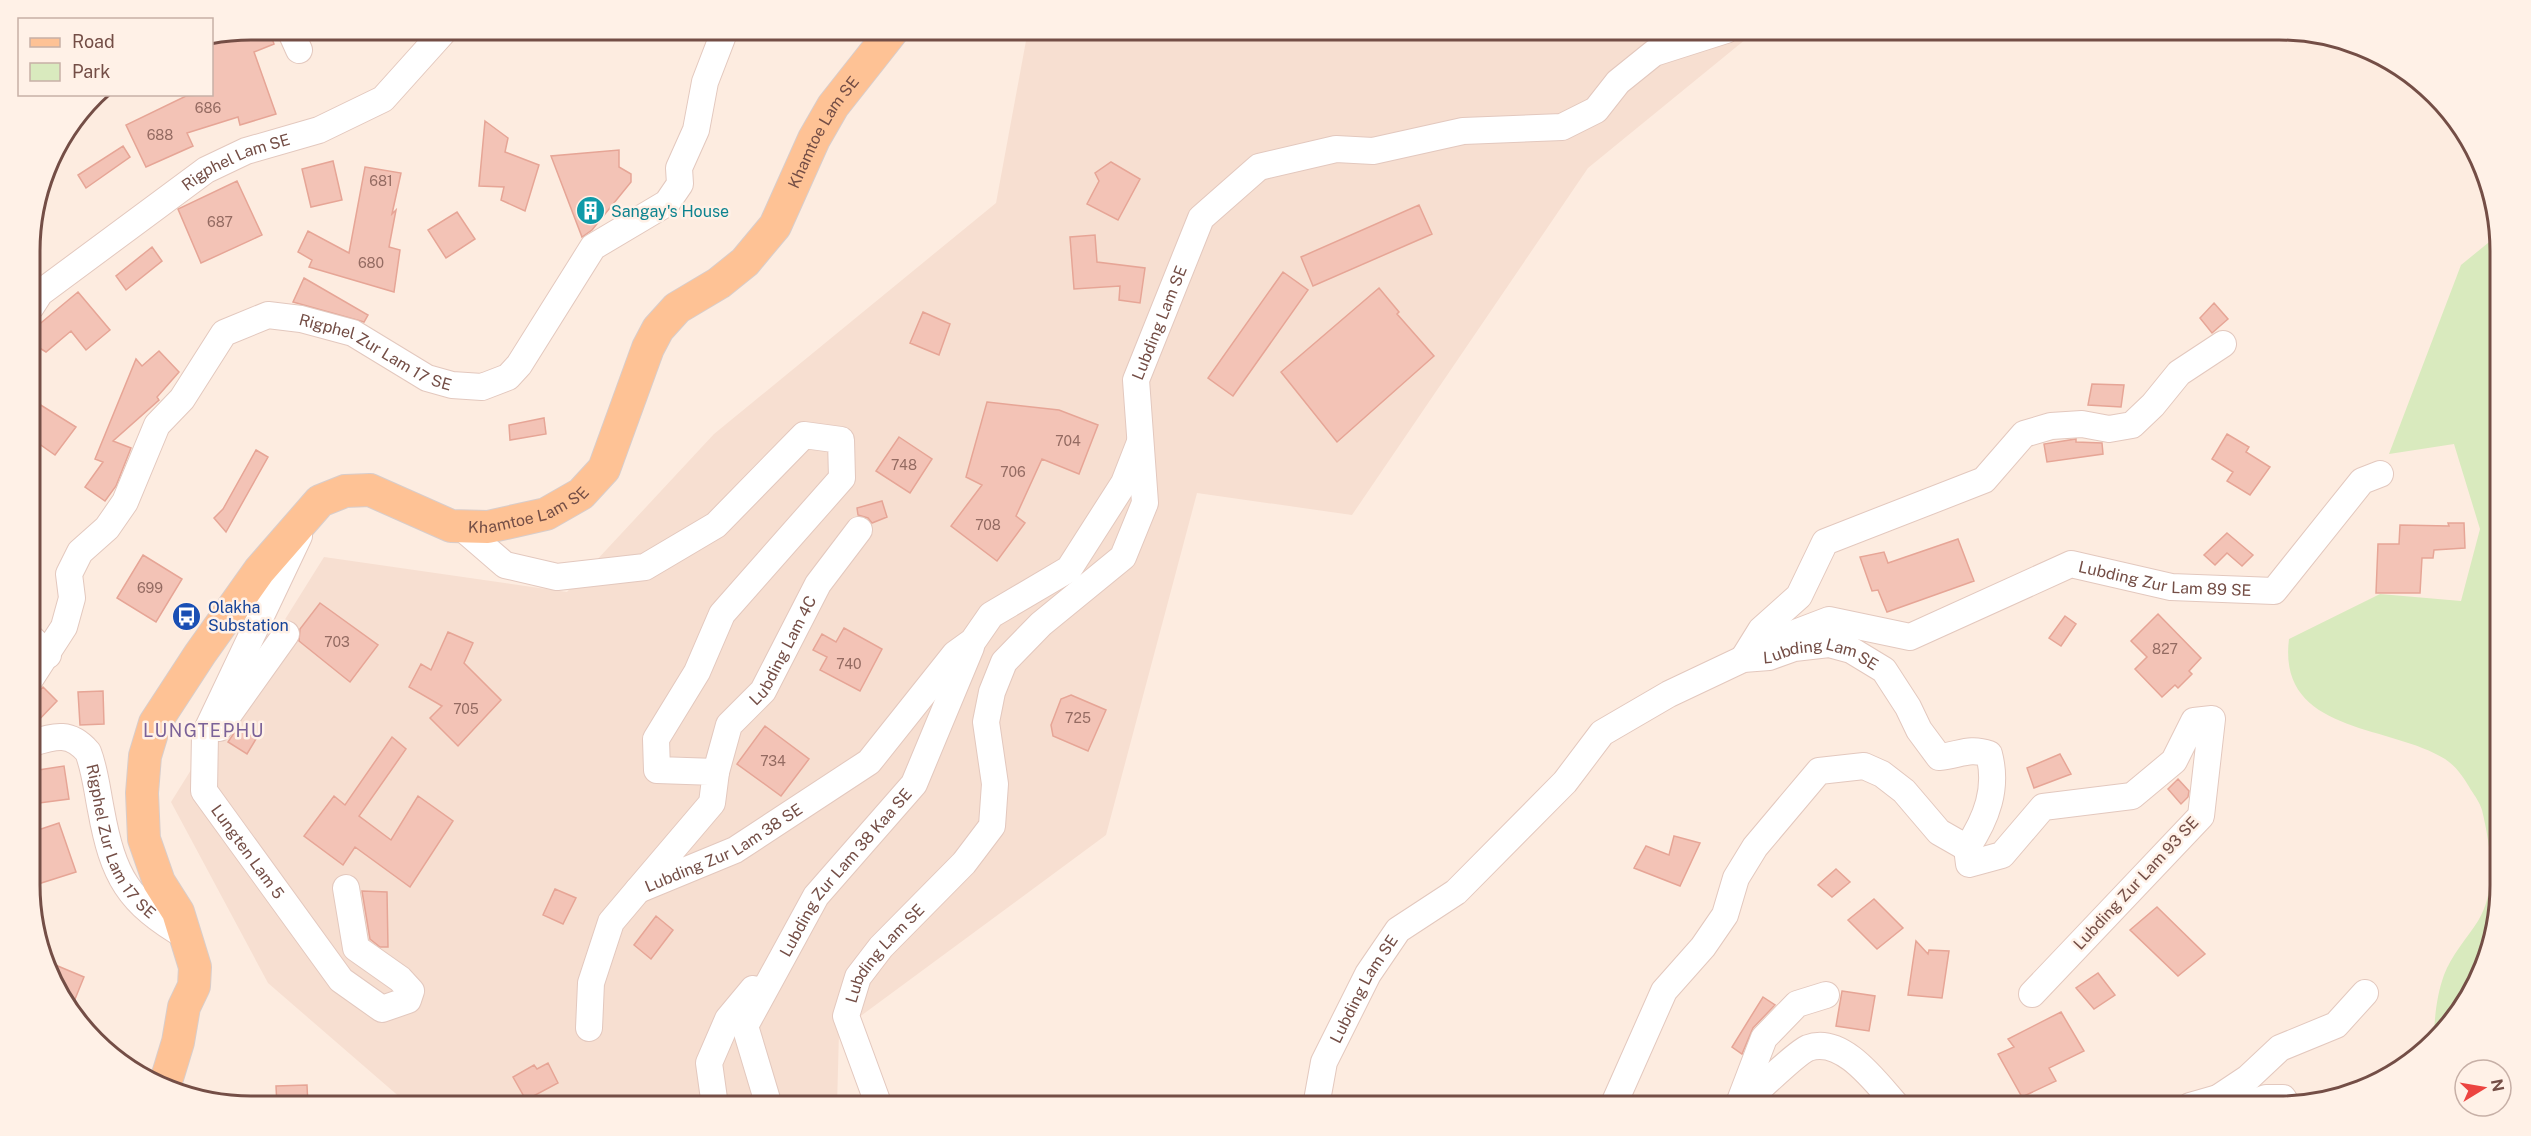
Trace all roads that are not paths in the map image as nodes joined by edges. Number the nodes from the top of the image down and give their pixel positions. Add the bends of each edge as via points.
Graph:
1 (1694, 40) edge
2 (435, 41) edge
3 (721, 41) edge
4 (885, 41) edge
5 (41, 292) edge
6 (2223, 344) dead end
7 (1140, 442) junction
8 (2380, 474) dead end
9 (308, 514) junction
10 (461, 527) junction
11 (859, 530) dead end
12 (286, 634) dead end
13 (973, 641) junction
14 (40, 647) edge
15 (1743, 659) junction
16 (205, 734) junction
17 (40, 741) edge
18 (716, 772) junction
19 (1967, 848) junction
20 (346, 888) dead end
21 (638, 890) junction
22 (187, 937) junction
23 (792, 940) junction
24 (2365, 993) dead end
25 (1826, 994) dead end
26 (2032, 994) dead end
27 (589, 1028) dead end
28 (171, 1079) edge
29 (1318, 1095) edge
30 (1618, 1095) edge
31 (1743, 1095) edge
32 (1752, 1095) edge
33 (1886, 1095) edge
34 (2235, 1095) edge
35 (714, 1096) edge
36 (766, 1096) edge
37 (875, 1096) edge

1 - 7 street, Lubding Lam SE via 1654,53 1618,82 1596,110 1562,127 1463,131 1373,151 1336,149 1259,167 1201,218 1136,380
2 - 5 street, Rigphel Lam SE via 383,99 319,130 246,151 206,170
3 - 14 street, Rigphel Zur Lam 17 SE via 705,82 696,130 679,168 680,184 667,203 593,247 508,377 482,387 427,378 353,333 301,319 268,315 224,333 182,399 157,425 125,502 107,528 80,552 69,574 72,598 64,627
4 - 10 main road, Khamtoe Lam SE via 833,106 814,138 775,226 745,262 677,308 658,329 604,469 593,483 564,506 546,514 488,527
6 - 15 street via 2179,373 2132,424 2109,429 2082,424 2051,426 2024,434 1984,480 1825,542 1799,596 1761,630
7 - 13 street, Lubding Zur Lam 38 SE via 1124,483 1069,569 991,615
7 - 37 street, Lubding Lam SE via 1145,503 1123,557 1041,624 1004,662 992,692 986,722 995,783 992,826 964,863 881,947 858,977 846,1016
8 - 15 street, Lubding Zur Lam 89 SE via 2362,481 2274,591 2171,587 2071,564 1910,637 1829,620 1778,639
9 - 10 main road, Khamtoe Lam SE via 320,501 345,491 370,490
9 - 16 street, Lungten Lam 5
9 - 22 main road, Khamtoe Lam SE via 259,571 150,736 142,793 144,839 159,882 178,912
10 - 18 street via 505,565 557,577 645,567 716,525 804,435 841,440 842,478 722,614 697,672 657,739 657,770
11 - 18 street, Lubding Lam 4C via 818,584 763,690 729,724
12 - 16 street via 222,727
13 - 21 street, Lubding Zur Lam 38 SE via 955,654 869,762 735,850
13 - 23 street, Lubding Zur Lam 38 Kaa SE via 914,784 816,896
15 - 19 street, Lubding Lam SE via 1829,644 1851,650 1884,670 1939,757 1974,749 1989,754 1995,774 1989,806
15 - 29 street, Lubding Lam SE via 1669,694 1602,733 1565,782 1456,892 1398,930 1368,974 1324,1062
16 - 20 street, Lungten Lam 5 via 204,791 341,980 382,1009 408,1000 411,991 400,979 356,948
17 - 22 street, Rigphel Zur Lam 17 SE via 65,735 88,752 114,866 133,896 149,912
18 - 21 street, Lubding Zur Lam 38 SE via 712,803
19 - 26 street, Lubding Zur Lam 93 SE via 1969,864 2002,855 2043,807 2132,796 2174,761 2194,721 2212,719 2201,816
19 - 30 street via 1939,832 1904,791 1882,774 1864,766 1819,771 1755,847 1736,878 1725,915 1664,991
21 - 27 street via 611,922 591,983
22 - 28 main road, Khamtoe Lam SE via 195,967 194,986 184,1007
23 - 35 street via 728,1019 709,1063
23 - 36 street, Lubding Zur Lam 38 Kaa SE via 745,1026
24 - 34 street via 2336,1024 2280,1048
25 - 31 street via 1797,1004 1764,1038
32 - 33 street via 1808,1048 1825,1046 1845,1054

